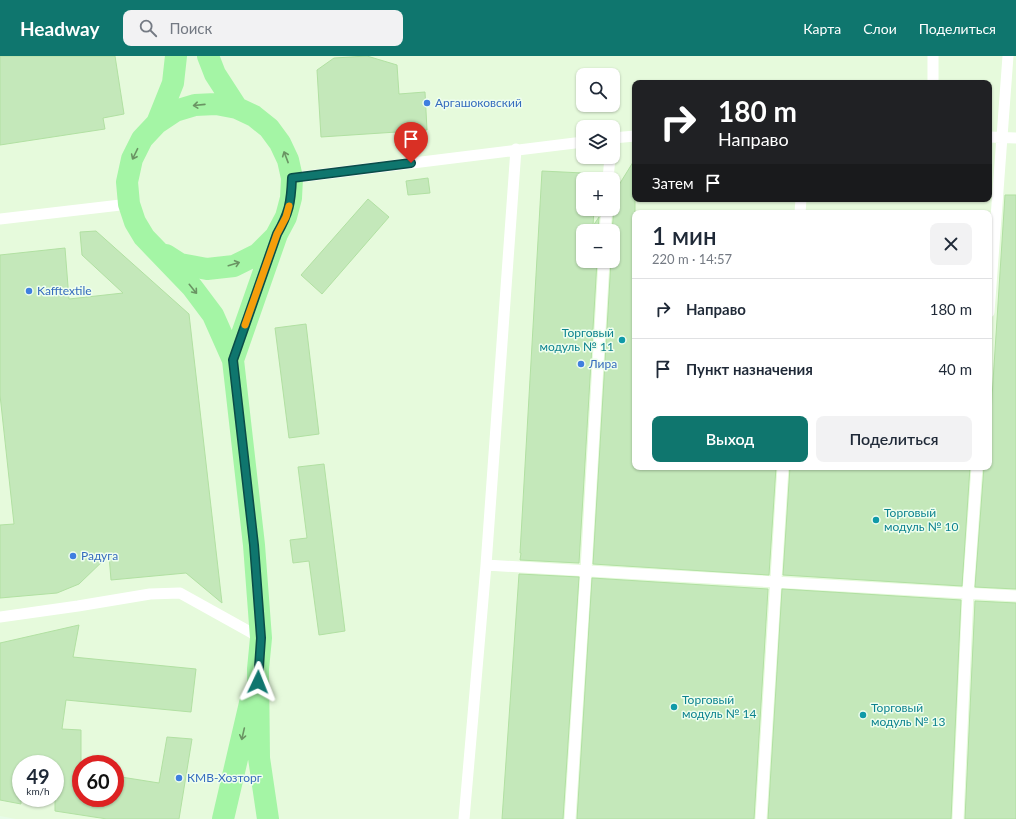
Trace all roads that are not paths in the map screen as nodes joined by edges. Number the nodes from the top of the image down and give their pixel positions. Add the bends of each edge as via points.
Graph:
1 (176, 56) edge
2 (208, 56) edge
3 (933, 56) edge
4 (1008, 56) edge
5 (933, 80) edge
6 (237, 108) junction
7 (157, 122) junction
8 (632, 136) edge
9 (620, 137) edge
10 (992, 137) edge
11 (1002, 137) junction
12 (1016, 138) edge
13 (576, 143) edge
14 (516, 149) junction
15 (292, 178) junction
16 (129, 204) junction
17 (0, 219) edge
18 (277, 234) junction
19 (157, 250) junction
20 (604, 268) edge
21 (992, 272) edge
22 (233, 360) junction
23 (783, 470) edge
24 (977, 470) edge
25 (486, 564) junction
26 (586, 570) junction
27 (776, 581) junction
28 (968, 593) junction
29 (1016, 596) edge
30 (0, 618) edge
31 (261, 638) junction
32 (258, 669) junction
33 (223, 819) edge
34 (268, 819) edge
35 (464, 819) edge
36 (570, 819) edge
37 (761, 819) edge
38 (958, 819) edge

1 - 7 main road via 172,83
2 - 6 main road via 214,74
3 - 5 lane
4 - 11 lane
6 -> 7 main road via 216,104 195,105 175,111
15 -> 6 main road via 288,160 269,128 254,116
7 -> 16 main road via 142,139 132,159 127,182
8 - 9 lane
10 - 11 lane
11 - 12 lane
11 - 21 lane
13 - 14 lane
14 - 15 lane
14 - 25 lane
15 - 18 main road via 291,198 286,217
16 - 17 lane
16 - 19 main road via 144,237
19 -> 18 main road via 180,264 207,269 234,266 258,254
18 - 22 main road
19 -> 22 main road via 192,287 213,315
20 - 26 lane
22 - 31 main road via 254,545
23 - 27 lane
24 - 28 lane
25 - 26 lane
25 - 35 lane
26 - 27 lane
26 - 36 lane
27 - 28 lane
27 - 37 lane
28 - 29 lane
28 - 38 lane
30 - 31 lane via 150,594 180,593
31 - 32 main road
32 -> 33 main road
32 - 34 main road via 259,758

